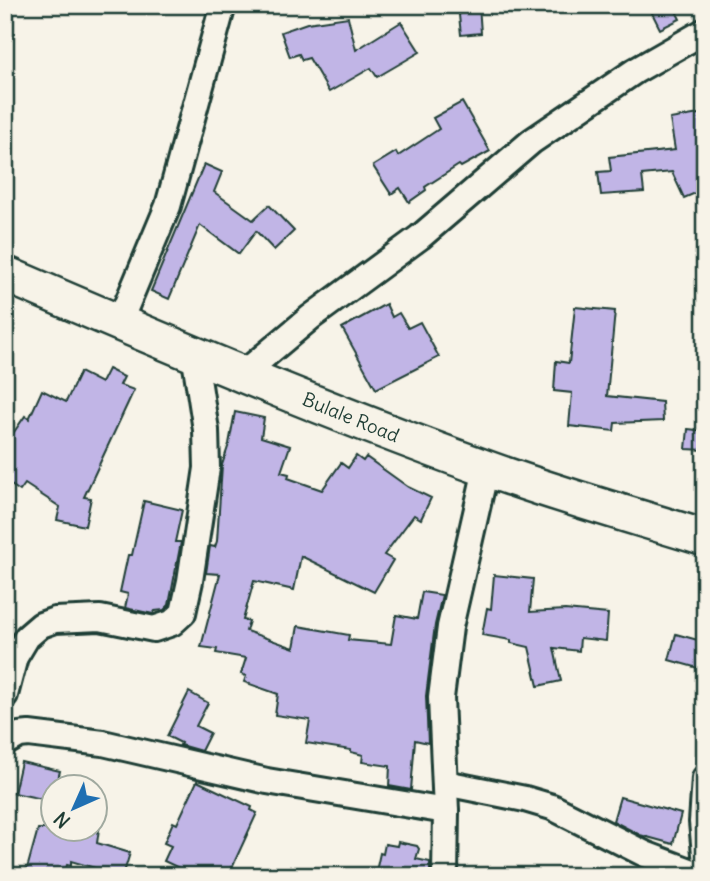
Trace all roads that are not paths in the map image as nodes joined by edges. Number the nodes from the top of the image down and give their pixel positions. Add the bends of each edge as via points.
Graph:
1 (223, 5) edge
2 (705, 31) edge
3 (5, 274) edge
4 (119, 323) junction
5 (194, 352) junction
6 (243, 374) junction
7 (486, 469) junction
8 (705, 538) edge
9 (5, 695) edge
10 (5, 743) edge
11 (705, 778) edge
12 (445, 783) junction
13 (446, 811) junction
14 (705, 854) edge
15 (445, 876) edge
16 (703, 876) edge

1 - 4 street via 168,206
2 - 6 street via 635,71 532,141 420,237
3 - 4 street, Bulale Road
4 - 5 street, Bulale Road
5 - 6 street, Bulale Road
5 - 9 street via 207,467 183,613 172,624 154,629 100,618 41,625 27,636 15,657
6 - 7 street, Bulale Road
7 - 8 street, Bulale Road
7 - 12 street via 450,628 441,698
10 - 13 street via 29,734 103,743 267,781
11 - 14 street
12 - 13 street
12 - 16 street via 552,807 645,854
13 - 15 street

